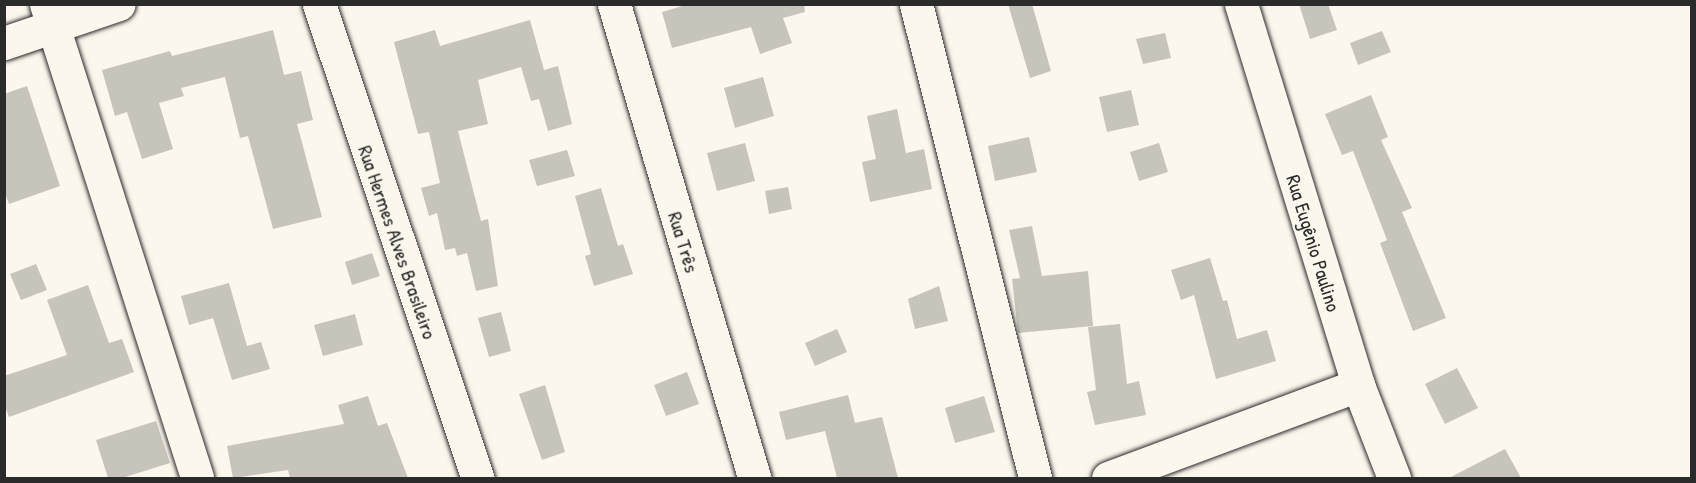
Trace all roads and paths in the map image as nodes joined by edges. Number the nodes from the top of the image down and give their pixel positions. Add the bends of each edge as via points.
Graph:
1 (119, 4) edge
2 (319, 4) edge
3 (614, 4) edge
4 (916, 4) edge
5 (1241, 4) edge
6 (50, 16) edge
7 (4, 43) edge
8 (1358, 384) junction
9 (197, 478) edge
10 (478, 478) edge
11 (754, 478) edge
12 (1035, 478) edge
13 (1108, 478) edge
14 (1394, 478) edge

1 - 6 street
2 - 10 street, Rua Hermes Alves Brasileiro
3 - 11 street, Rua Três
4 - 12 street
5 - 8 street, Rua Eugênio Paulino
6 - 7 street
6 - 9 street
8 - 13 street
8 - 14 street, Rua Eugênio Paulino

